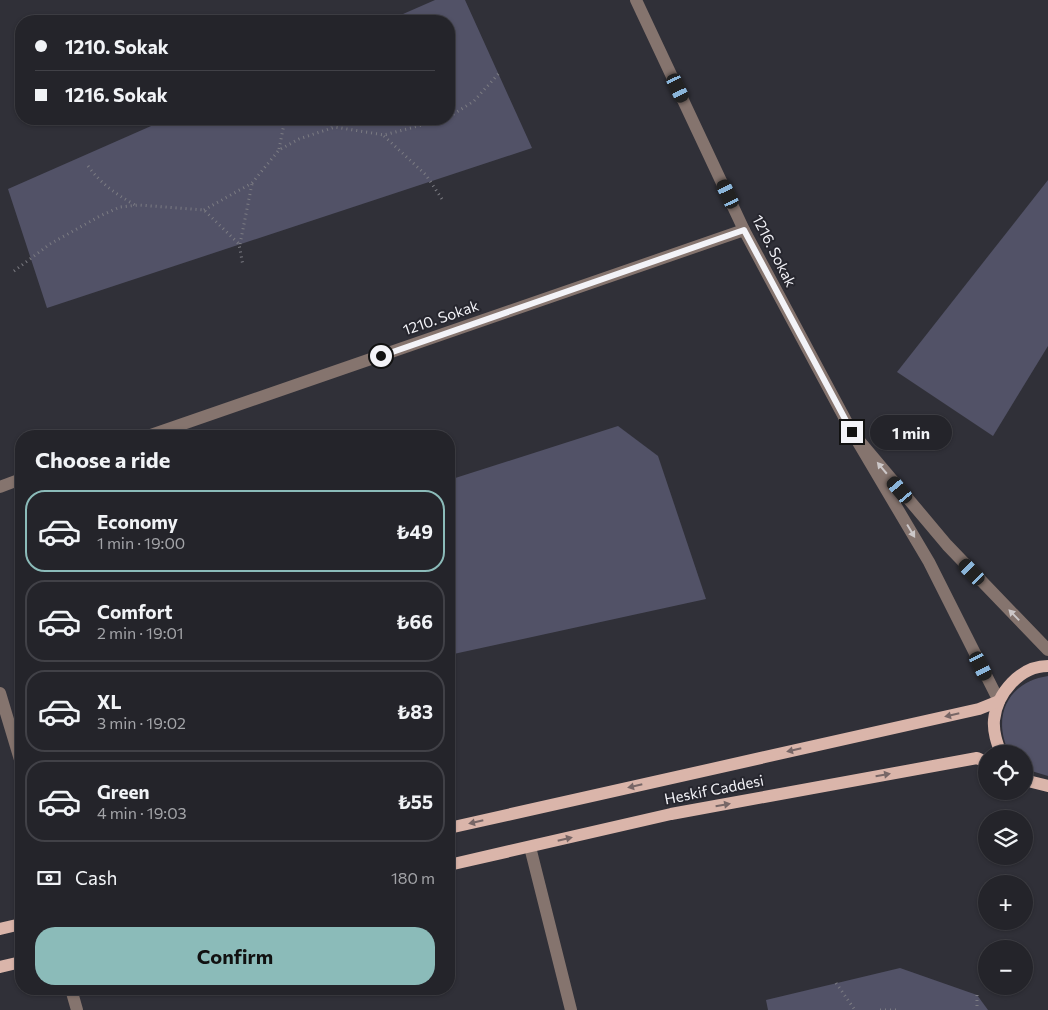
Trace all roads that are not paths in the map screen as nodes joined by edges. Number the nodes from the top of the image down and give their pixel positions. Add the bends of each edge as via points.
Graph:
1 (636, 0) edge
2 (744, 230) junction
3 (165, 430) edge
4 (852, 432) junction
5 (15, 482) edge
6 (0, 487) edge
7 (1048, 650) edge
8 (1048, 666) edge
9 (0, 693) edge
10 (999, 701) junction
11 (15, 743) edge
12 (997, 745) edge
13 (978, 758) edge
14 (1033, 782) edge
15 (1033, 784) edge
16 (1048, 786) edge
17 (1048, 796) edge
18 (455, 827) edge
19 (530, 846) junction
20 (455, 864) edge
21 (15, 925) edge
22 (0, 929) edge
23 (15, 963) edge
24 (0, 967) edge
25 (72, 995) edge
26 (76, 1010) edge
27 (571, 1010) edge

1 - 2 street, 1216. Sokak
2 - 3 street, 1210. Sokak
2 - 4 street, 1216. Sokak
7 -> 4 street via 947,546
4 -> 10 street via 929,562
5 - 6 street
8 - 10 main road via 1025,672 1010,684
9 - 11 street
10 - 12 main road via 994,720
10 -> 18 main road via 979,709
19 -> 13 main road, Heskif Caddesi via 681,812
14 - 16 main road
15 - 17 main road
19 - 20 main road, Heskif Caddesi
19 - 27 street
21 - 22 main road
23 - 24 main road
25 - 26 street

